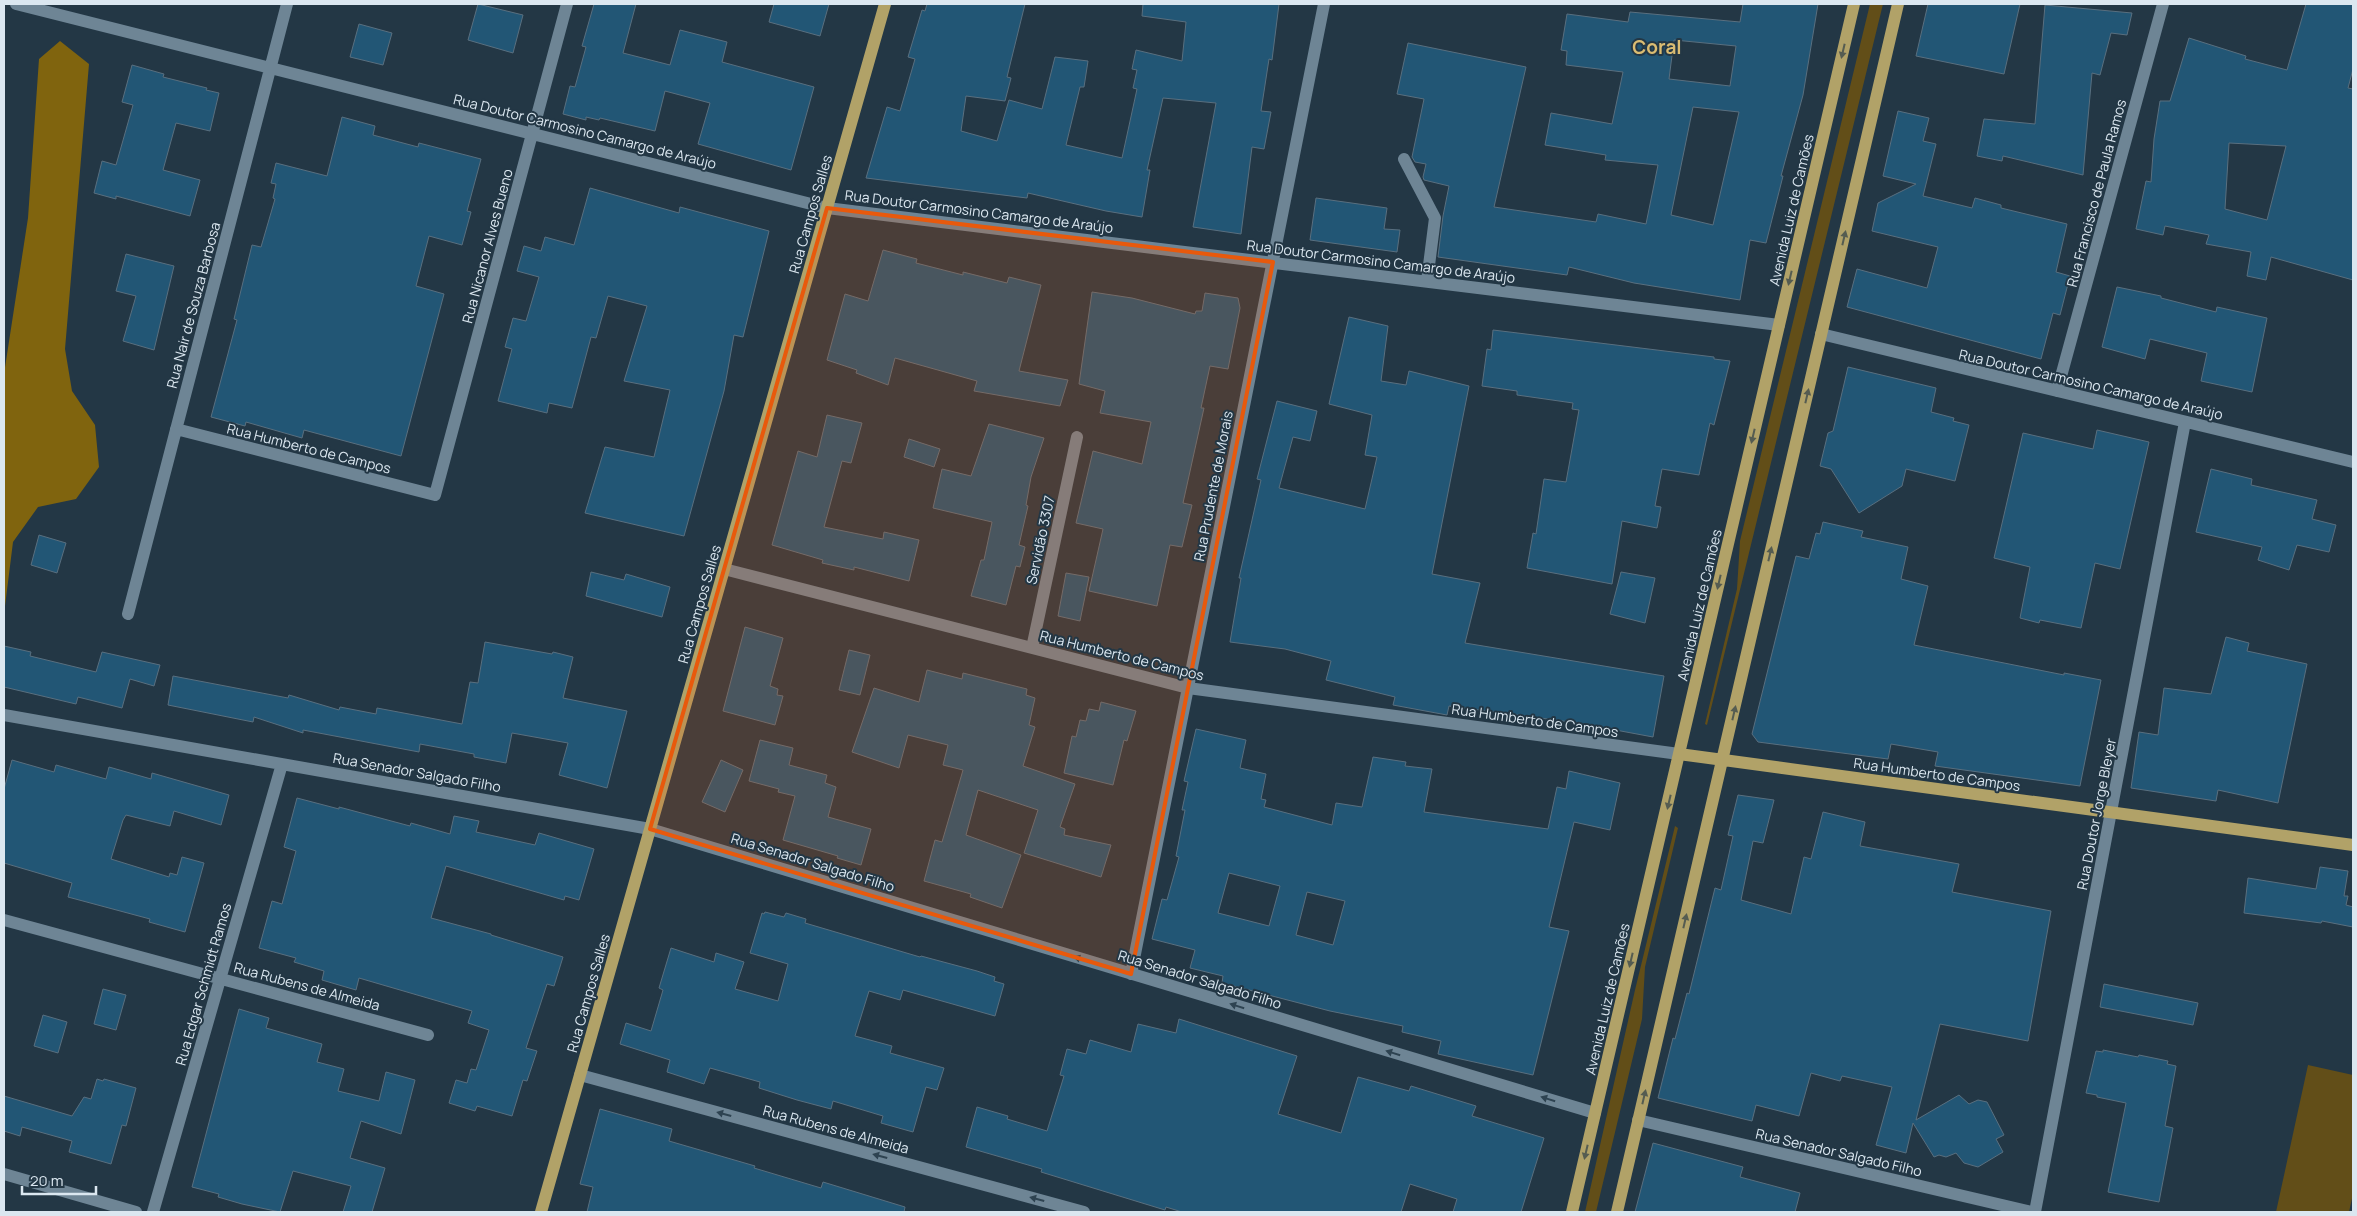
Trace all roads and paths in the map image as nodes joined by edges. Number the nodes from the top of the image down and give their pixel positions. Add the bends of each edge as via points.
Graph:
1 (16, 4) edge
2 (287, 4) edge
3 (567, 4) edge
4 (885, 4) edge
5 (1324, 4) edge
6 (1854, 4) edge
7 (1898, 4) edge
8 (2163, 4) edge
9 (270, 68) junction
10 (532, 134) junction
11 (1404, 159) dead end
12 (827, 208) junction
13 (1272, 262) junction
14 (1427, 281) junction
15 (1779, 325) junction
16 (1821, 334) junction
17 (2057, 391) junction
18 (2186, 422) junction
19 (176, 429) junction
20 (1077, 437) dead end
21 (2353, 462) edge
22 (435, 496) joint
23 (724, 569) junction
24 (128, 614) dead end
25 (1032, 648) junction
26 (1188, 688) junction
27 (4, 715) edge
28 (1679, 754) junction
29 (1723, 760) junction
30 (282, 764) junction
31 (2111, 812) junction
32 (650, 829) junction
33 (2353, 845) edge
34 (4, 920) edge
35 (1131, 974) junction
36 (220, 978) junction
37 (428, 1035) dead end
38 (580, 1075) junction
39 (1595, 1114) junction
40 (1638, 1120) junction
41 (4, 1174) edge
42 (1057, 1208) edge
43 (136, 1212) edge
44 (153, 1212) edge
45 (541, 1212) edge
46 (1084, 1212) edge
47 (1572, 1212) edge
48 (1617, 1212) edge
49 (2034, 1212) edge

1 - 9 street, Rua Doutor Carmosino Camargo de Araújo
2 - 9 street, Rua Nair de Souza Barbosa
3 - 10 street, Rua Nicanor Alves Bueno
4 - 12 main road, Rua Campos Salles
5 - 13 street, Rua Prudente de Morais
6 -> 15 main road, Avenida Luiz de Camões
16 -> 7 main road
8 - 17 street, Rua Francisco de Paula Ramos
9 - 10 street, Rua Doutor Carmosino Camargo de Araújo
9 - 19 street, Rua Nair de Souza Barbosa
10 - 12 street, Rua Doutor Carmosino Camargo de Araújo
10 - 22 street, Rua Nicanor Alves Bueno
11 - 14 street via 1435,218
12 - 13 street, Rua Doutor Carmosino Camargo de Araújo
12 - 23 main road, Rua Campos Salles
13 - 14 street, Rua Doutor Carmosino Camargo de Araújo
13 - 26 street, Rua Prudente de Morais
14 - 15 street, Rua Doutor Carmosino Camargo de Araújo
15 -> 28 main road, Avenida Luiz de Camões
16 - 17 street, Rua Doutor Carmosino Camargo de Araújo
29 -> 16 main road
17 - 18 street, Rua Doutor Carmosino Camargo de Araújo
18 - 21 street, Rua Doutor Carmosino Camargo de Araújo
18 - 31 street, Rua Doutor Jorge Bleyer
19 - 22 street, Rua Humberto de Campos
19 - 24 street, Rua Nair de Souza Barbosa
20 - 25 street, Servidão 3307
23 - 25 street, Rua Humberto de Campos
23 - 32 main road, Rua Campos Salles
25 - 26 street, Rua Humberto de Campos
26 - 28 street, Rua Humberto de Campos
26 - 35 street, Rua Prudente de Morais
27 - 30 street, Rua Senador Salgado Filho
28 - 29 main road, Rua Humberto de Campos
28 -> 39 main road, Avenida Luiz de Camões
29 - 31 main road, Rua Humberto de Campos
40 -> 29 main road
30 - 32 street, Rua Senador Salgado Filho
30 - 36 street, Rua Edgar Schmidt Ramos
31 - 33 main road, Rua Humberto de Campos
31 - 49 street, Rua Doutor Jorge Bleyer
35 -> 32 street, Rua Senador Salgado Filho
32 - 38 main road, Rua Campos Salles
34 - 36 street, Rua Rubens de Almeida
39 -> 35 street, Rua Senador Salgado Filho
36 - 37 street, Rua Rubens de Almeida
36 - 44 street, Rua Edgar Schmidt Ramos
42 -> 38 street, Rua Rubens de Almeida
38 - 45 main road, Rua Campos Salles
39 -> 47 main road, Avenida Luiz de Camões
40 - 48 main road
40 - 49 street, Rua Senador Salgado Filho
41 - 43 street
42 - 46 street, Rua Rubens de Almeida

